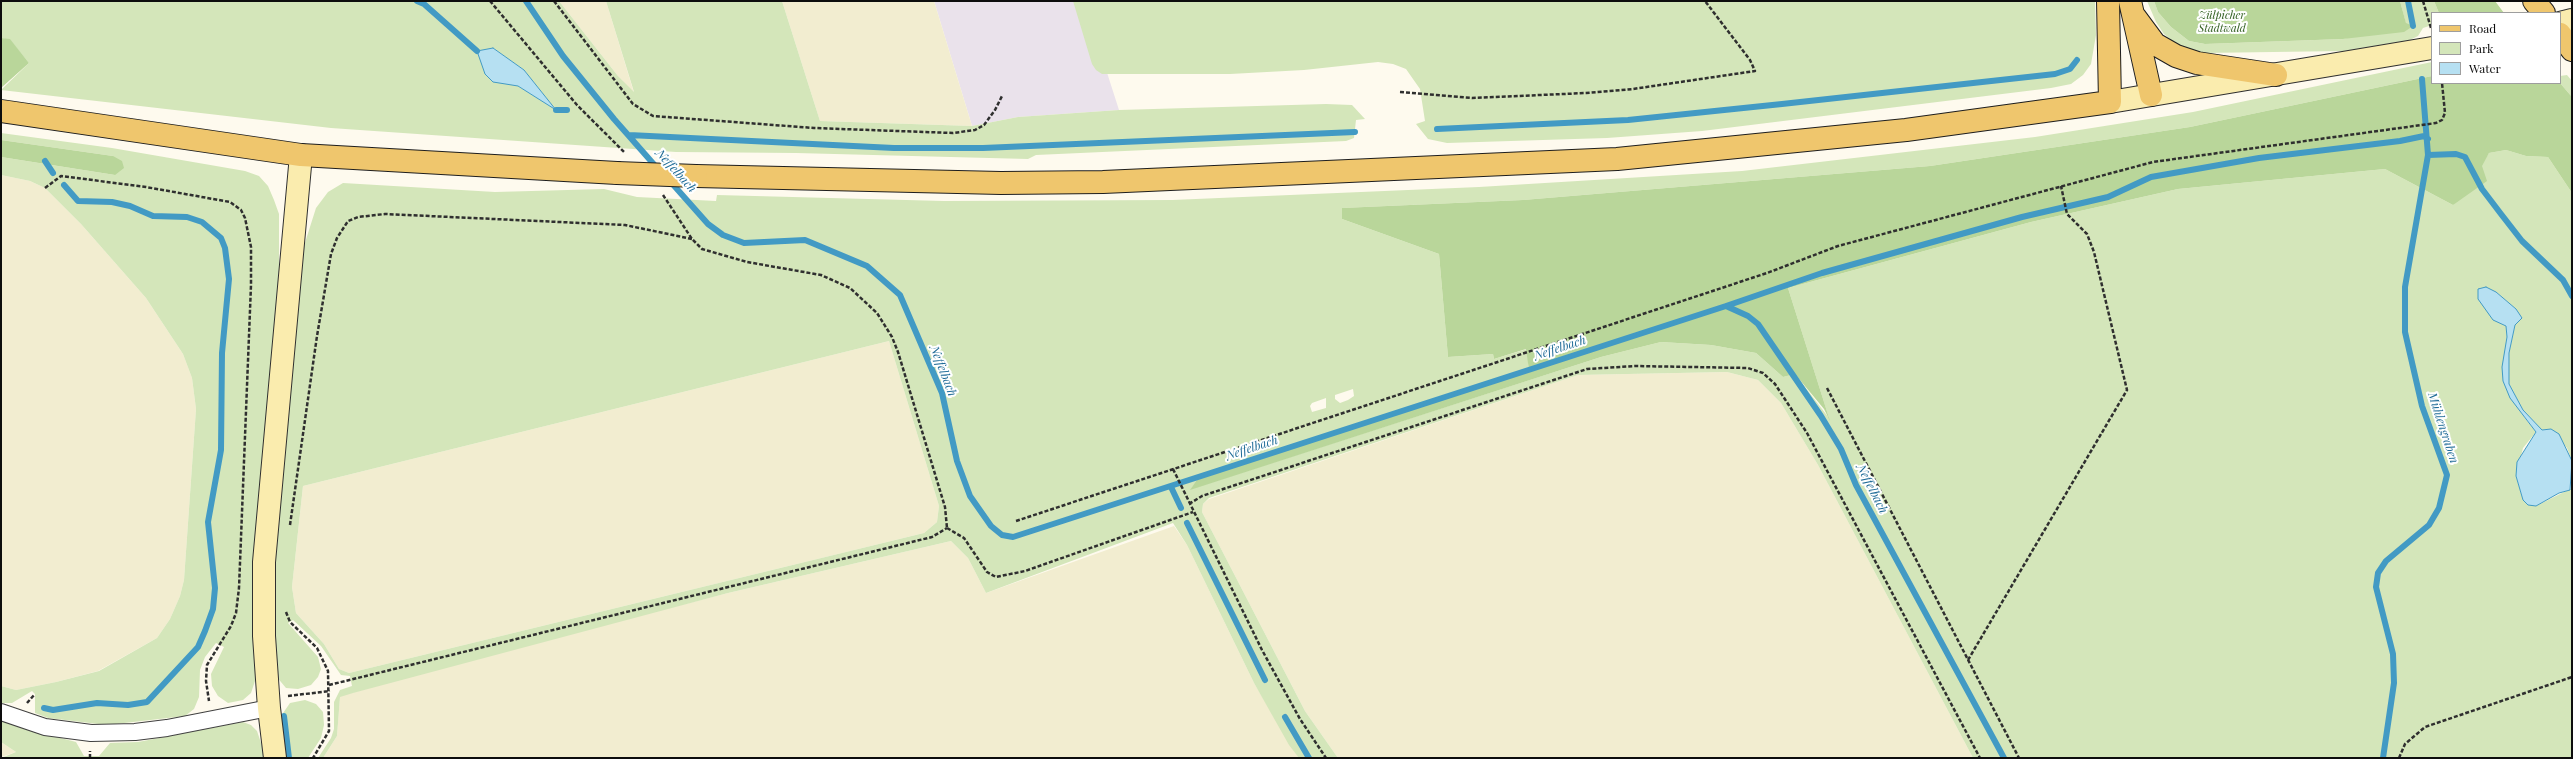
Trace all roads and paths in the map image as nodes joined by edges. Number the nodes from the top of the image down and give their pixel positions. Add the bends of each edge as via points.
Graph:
1 (490, 1) edge
2 (554, 1) edge
3 (1705, 1) edge
4 (2108, 1) edge
5 (2423, 1) edge
6 (2534, 1) edge
7 (2133, 9) edge
8 (2543, 12) edge
9 (2572, 20) edge
10 (2561, 23) edge
11 (2431, 27) edge
12 (2561, 35) edge
13 (2431, 48) edge
14 (2572, 50) edge
15 (2276, 75) junction
16 (2442, 84) edge
17 (1400, 92) dead end
18 (2152, 95) junction
19 (1002, 96) dead end
20 (2110, 102) junction
21 (1, 111) edge
22 (301, 156) junction
23 (624, 166) junction
24 (2061, 186) junction
25 (45, 188) dead end
26 (660, 193) dead end
27 (692, 239) junction
28 (1827, 388) dead end
29 (1173, 469) junction
30 (1189, 504) junction
31 (1193, 512) junction
32 (1016, 521) dead end
33 (947, 528) junction
34 (290, 530) dead end
35 (285, 605) dead end
36 (1968, 660) junction
37 (2572, 677) edge
38 (329, 685) junction
39 (330, 692) junction
40 (268, 703) junction
41 (1, 712) edge
42 (212, 718) junction
43 (275, 758) edge
44 (313, 758) edge
45 (1326, 758) edge
46 (1980, 758) edge
47 (2019, 758) edge
48 (2399, 758) edge

1 - 23 path via 577,104
2 - 19 path via 633,104 653,116 814,128 953,133 974,130 984,125
3 - 17 path via 1750,60 1755,71 1633,89 1586,93 1472,98
4 - 20 main road
5 - 11 path
6 - 8 main road
7 - 15 main road via 2155,44 2176,56 2197,63
7 - 18 main road
9 - 10 street
12 - 14 main road
13 - 15 street
15 - 18 street
16 - 24 path via 2445,113 2442,120 2436,123 2153,162
18 - 20 street
20 - 23 main road, bridge via 1906,130 1616,159 1103,182 1001,183 696,176
21 - 22 main road
22 - 23 main road
22 - 40 street via 264,562 264,636
24 - 29 path via 1838,246 1767,273
24 - 36 path via 2067,214 2087,234 2094,252 2127,390
25 - 42 path via 61,176 146,187 230,202 241,210 245,218 251,247 251,285 239,588 236,613 231,626 207,670 206,681
26 - 27 path
27 - 33 path via 702,248 718,255 821,275 850,288 877,313 898,352 945,507
27 - 34 path via 646,228 618,225 384,214 358,217 348,221 331,254
28 - 36 path
29 - 30 path
29 - 32 path
30 - 31 path
30 - 46 path via 1202,496 1580,370 1635,366 1748,368 1763,373 1775,384 1799,420
31 - 33 path via 1031,569 996,577 987,572 964,538
31 - 45 path via 1262,650 1300,719
33 - 38 path via 932,537
35 - 38 path via 290,622 312,641 322,656 327,667
36 - 47 path
37 - 48 path via 2425,727 2405,744
38 - 39 path
39 - 40 path
39 - 44 path via 329,731
40 - 42 street
40 - 43 street
41 - 42 street via 45,727 91,733 151,730

